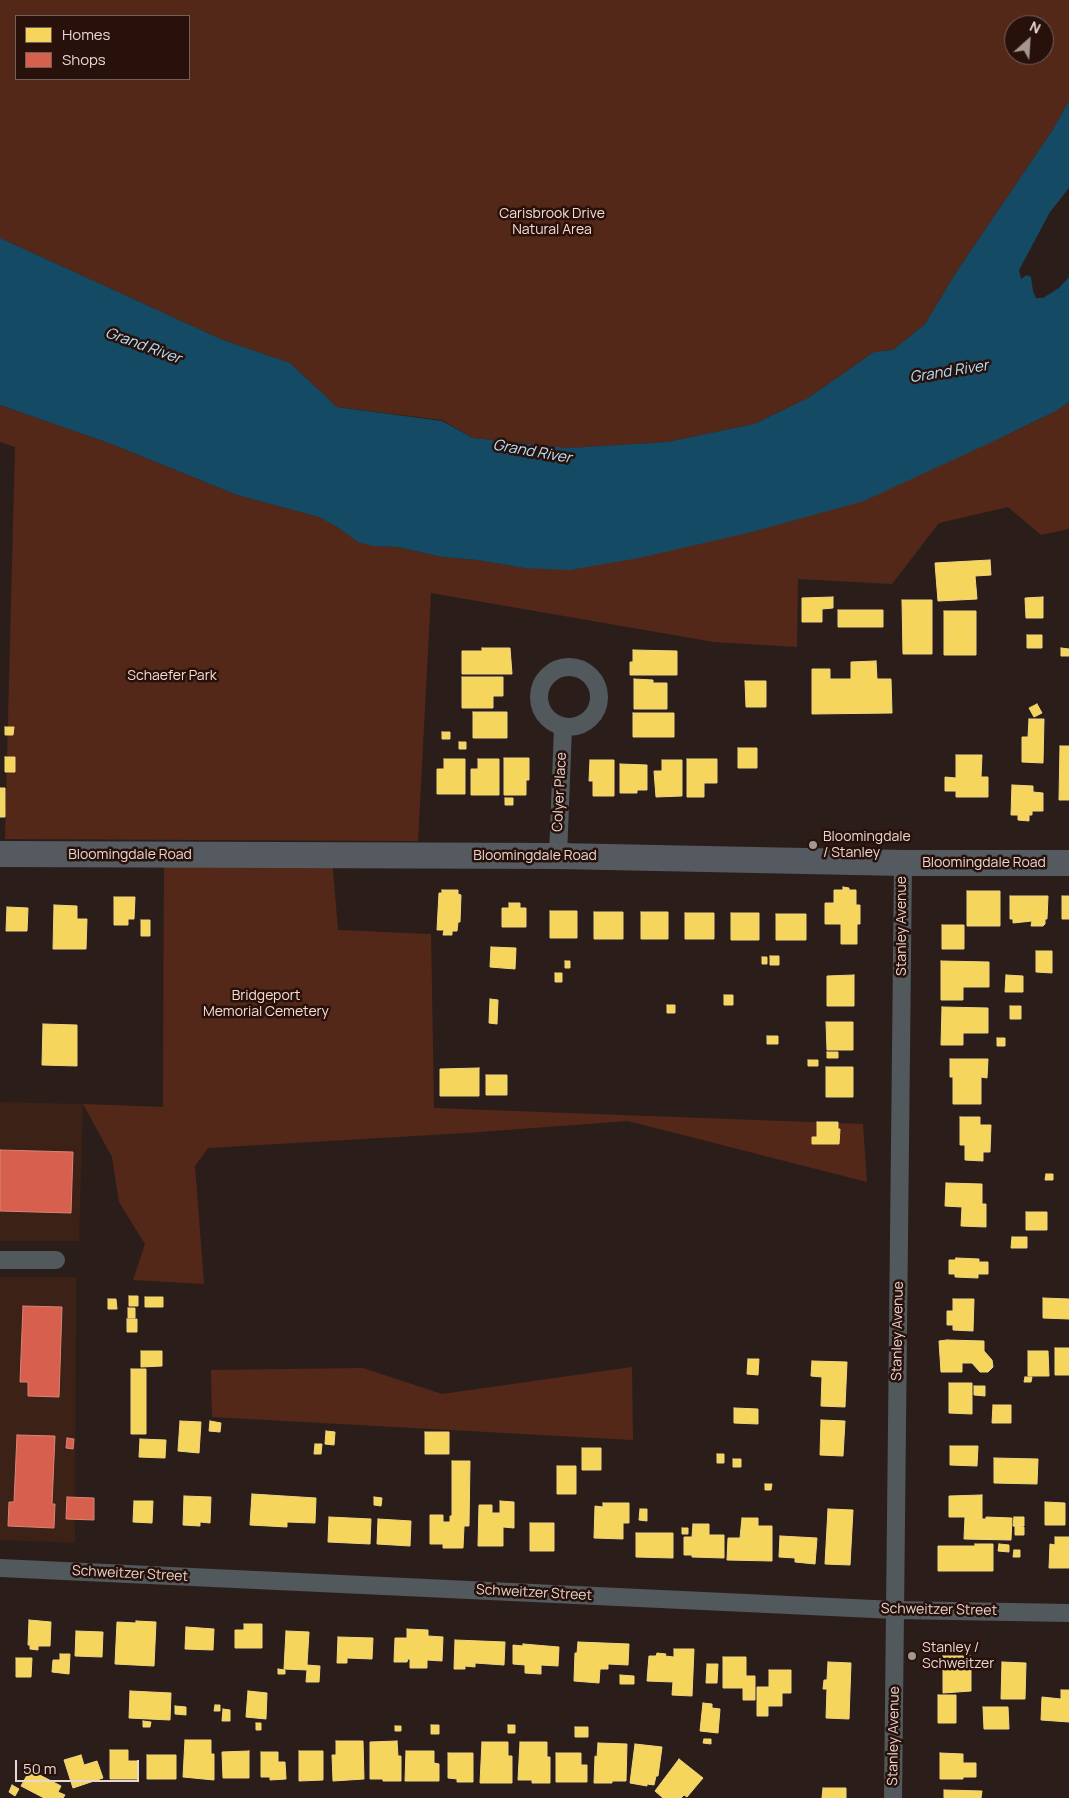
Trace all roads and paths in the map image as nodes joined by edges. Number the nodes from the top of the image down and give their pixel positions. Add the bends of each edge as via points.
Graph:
1 (564, 727) dead end
2 (0, 854) edge
3 (558, 856) junction
4 (902, 863) junction
5 (1069, 863) edge
6 (0, 1260) edge
7 (56, 1260) dead end
8 (0, 1568) edge
9 (895, 1610) junction
10 (1069, 1613) edge
11 (893, 1798) edge

1 - 3 street, Colyer Place
2 - 3 main road, Bloomingdale Road
3 - 4 main road, Bloomingdale Road
4 - 5 main road, Bloomingdale Road
4 - 9 street, Stanley Avenue
6 - 7 street
8 - 9 street, Schweitzer Street
9 - 10 street, Schweitzer Street
9 - 11 street, Stanley Avenue

